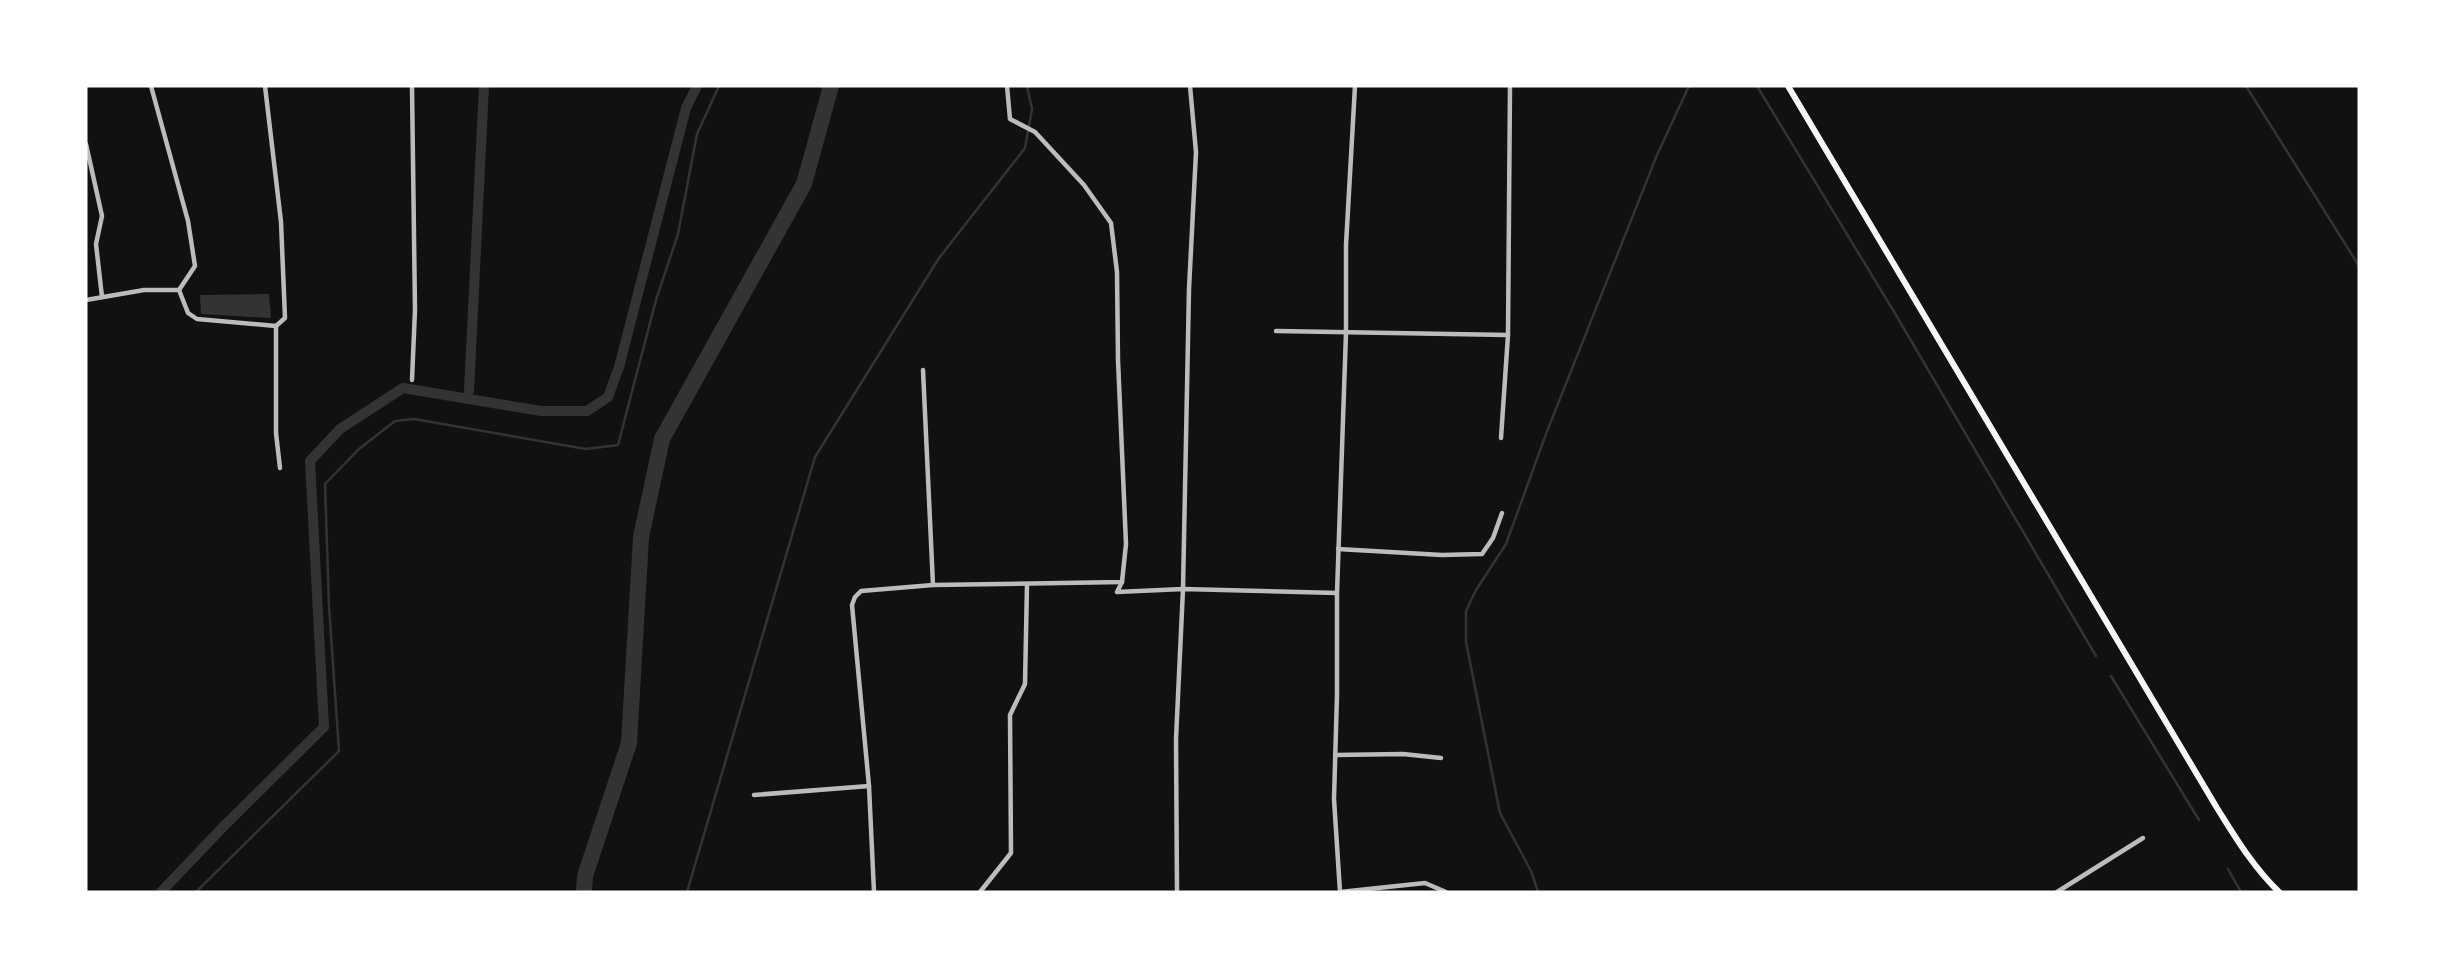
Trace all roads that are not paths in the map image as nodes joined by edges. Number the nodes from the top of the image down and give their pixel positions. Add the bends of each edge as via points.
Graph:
1 (151, 86) edge
2 (265, 86) edge
3 (412, 86) edge
4 (1007, 86) edge
5 (1190, 86) edge
6 (1355, 86) edge
7 (1510, 86) edge
8 (1788, 86) edge
9 (86, 144) edge
10 (179, 290) junction
11 (102, 297) junction
12 (86, 300) edge
13 (276, 326) junction
14 (1276, 331) dead end
15 (1346, 332) junction
16 (1508, 335) junction
17 (923, 370) dead end
18 (411, 380) dead end
19 (1501, 438) dead end
20 (280, 468) dead end
21 (1502, 513) dead end
22 (1338, 549) junction
23 (1122, 582) junction
24 (933, 585) junction
25 (1027, 585) junction
26 (1183, 589) junction
27 (1337, 593) junction
28 (1335, 755) junction
29 (1441, 758) dead end
30 (869, 786) junction
31 (754, 795) dead end
32 (2143, 838) dead end
33 (874, 892) edge
34 (980, 892) edge
35 (1177, 892) edge
36 (1340, 892) edge
37 (1446, 892) edge
38 (2057, 892) edge
39 (2279, 892) edge

1 - 10 street via 188,221 195,266
2 - 13 street via 281,222 285,318
3 - 18 street via 415,310
4 - 23 street via 1010,118 1035,132 1084,185 1111,223 1117,272 1126,544
5 - 26 street via 1196,152
6 - 15 street
7 - 16 street
8 - 39 main road via 2217,808 2246,855
9 - 11 street via 102,216 96,243
10 - 11 street
10 - 13 street via 188,313 197,319
11 - 12 street
13 - 20 street
14 - 15 street
15 - 16 street
15 - 22 street
16 - 19 street
17 - 24 street
21 - 22 street via 1482,554
22 - 27 street
23 - 25 street
23 - 26 street via 1117,592
24 - 25 street
24 - 30 street via 861,591 852,605
25 - 34 street via 1025,684 1010,715 1011,853
26 - 27 street
26 - 35 street via 1176,739
27 - 28 street
28 - 29 street
28 - 36 street
30 - 31 street
30 - 33 street
32 - 38 street
36 - 37 street via 1425,883

